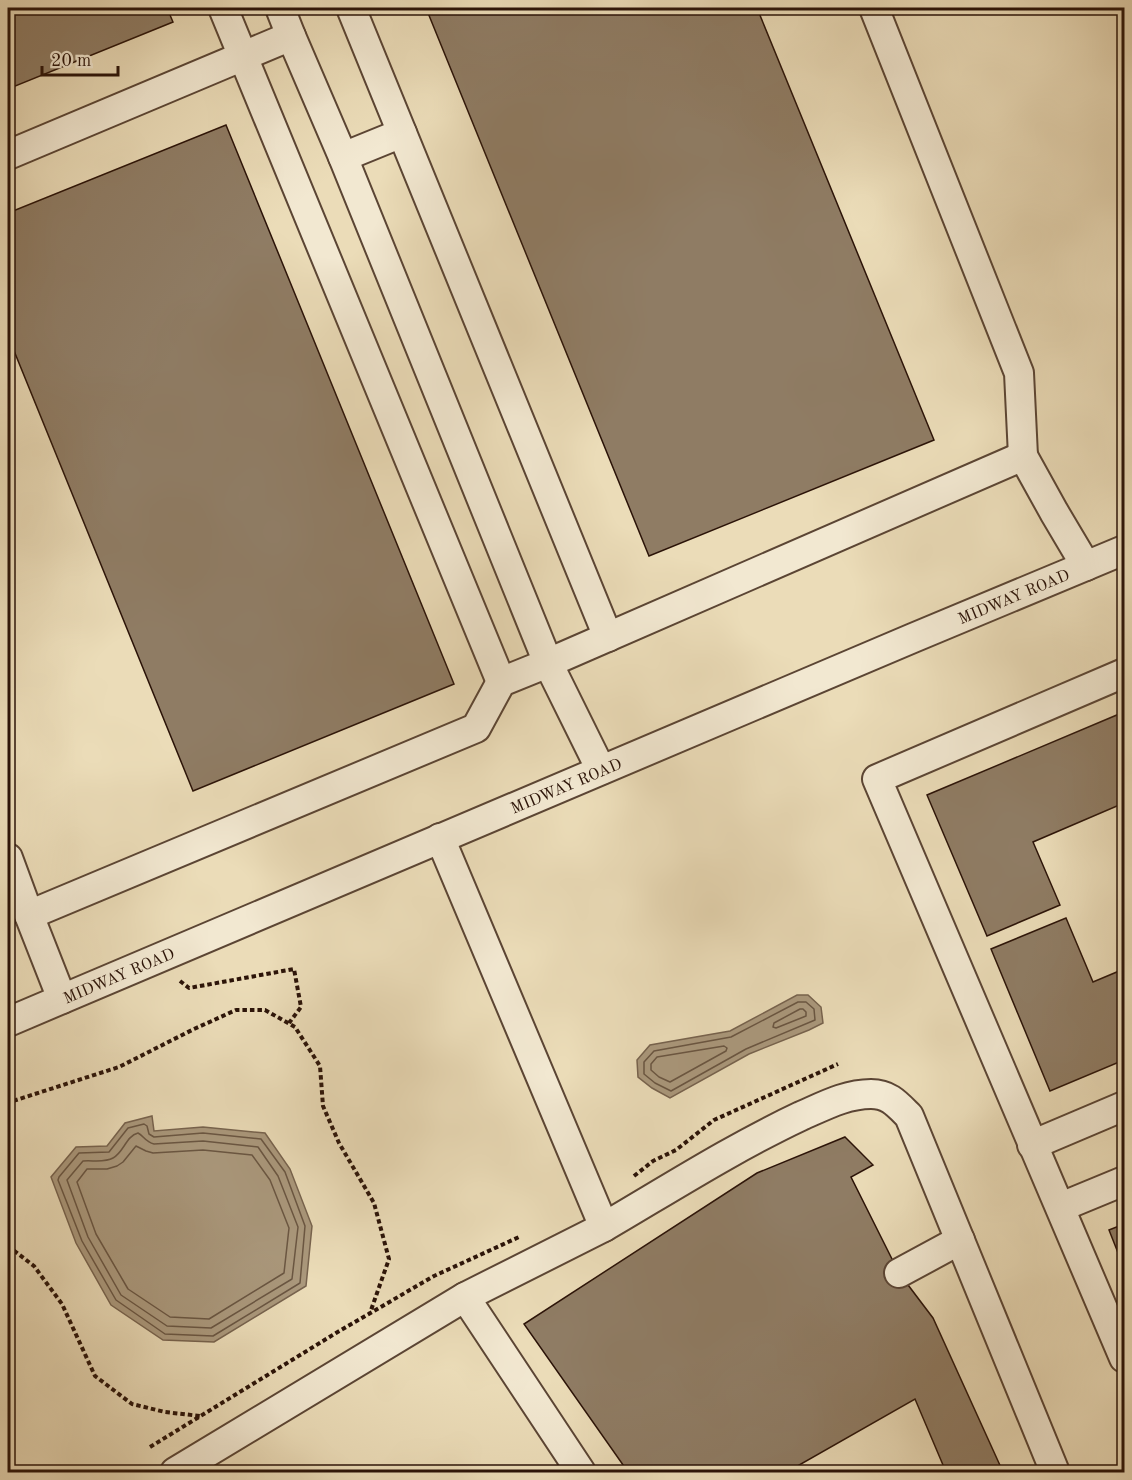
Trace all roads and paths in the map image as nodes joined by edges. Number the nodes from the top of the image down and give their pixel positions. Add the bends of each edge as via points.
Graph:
1 (224, 8) edge
2 (280, 8) edge
3 (351, 8) edge
4 (874, 8) edge
5 (291, 36) junction
6 (243, 57) junction
7 (402, 133) junction
8 (8, 154) edge
9 (343, 157) junction
10 (1023, 456) junction
11 (1125, 550) edge
12 (1086, 566) junction
13 (608, 637) junction
14 (548, 663) junction
15 (1125, 673) edge
16 (501, 682) junction
17 (601, 770) junction
18 (440, 838) junction
19 (8, 858) edge
20 (28, 915) junction
21 (180, 981) dead end
22 (62, 999) junction
23 (8, 1022) edge
24 (289, 1023) junction
25 (838, 1064) dead end
26 (8, 1106) edge
27 (1125, 1107) edge
28 (1032, 1145) junction
29 (630, 1179) dead end
30 (1125, 1181) edge
31 (1061, 1207) junction
32 (604, 1227) junction
33 (519, 1237) dead end
34 (960, 1240) junction
35 (8, 1246) edge
36 (899, 1272) dead end
37 (465, 1297) junction
38 (370, 1313) junction
39 (1125, 1358) edge
40 (201, 1416) junction
41 (150, 1447) dead end
42 (176, 1473) edge
43 (581, 1473) edge
44 (1055, 1473) edge

1 - 6 street
2 - 5 street
3 - 7 street
4 - 10 street via 1019,373
5 - 6 street
5 - 9 street
6 - 8 street
6 - 16 street
7 - 9 street
7 - 13 street
9 - 14 street
10 - 12 street
10 - 13 street
11 - 12 street, MIDWAY ROAD
12 - 17 street, MIDWAY ROAD
13 - 14 street
14 - 16 street
14 - 17 street
15 - 28 street via 877,779
16 - 20 street via 476,728
17 - 18 street, MIDWAY ROAD
18 - 22 street, MIDWAY ROAD
18 - 32 street
19 - 20 street
20 - 22 street
21 - 24 path via 189,988 294,969 301,1007
22 - 23 street, MIDWAY ROAD
24 - 26 path via 265,1010 236,1010 119,1067 13,1101
24 - 38 path via 320,1066 323,1106 339,1143 374,1203 389,1259
25 - 29 path via 714,1120
27 - 28 street
28 - 31 street
30 - 31 street
31 - 39 street
32 - 34 street via 771,1130 843,1097 872,1094 892,1099 909,1116
32 - 37 street
33 - 38 path via 434,1276
34 - 36 street
34 - 44 street
35 - 40 path via 34,1266 62,1304 95,1376 132,1404
37 - 42 street
37 - 43 street
38 - 40 path
40 - 41 path

